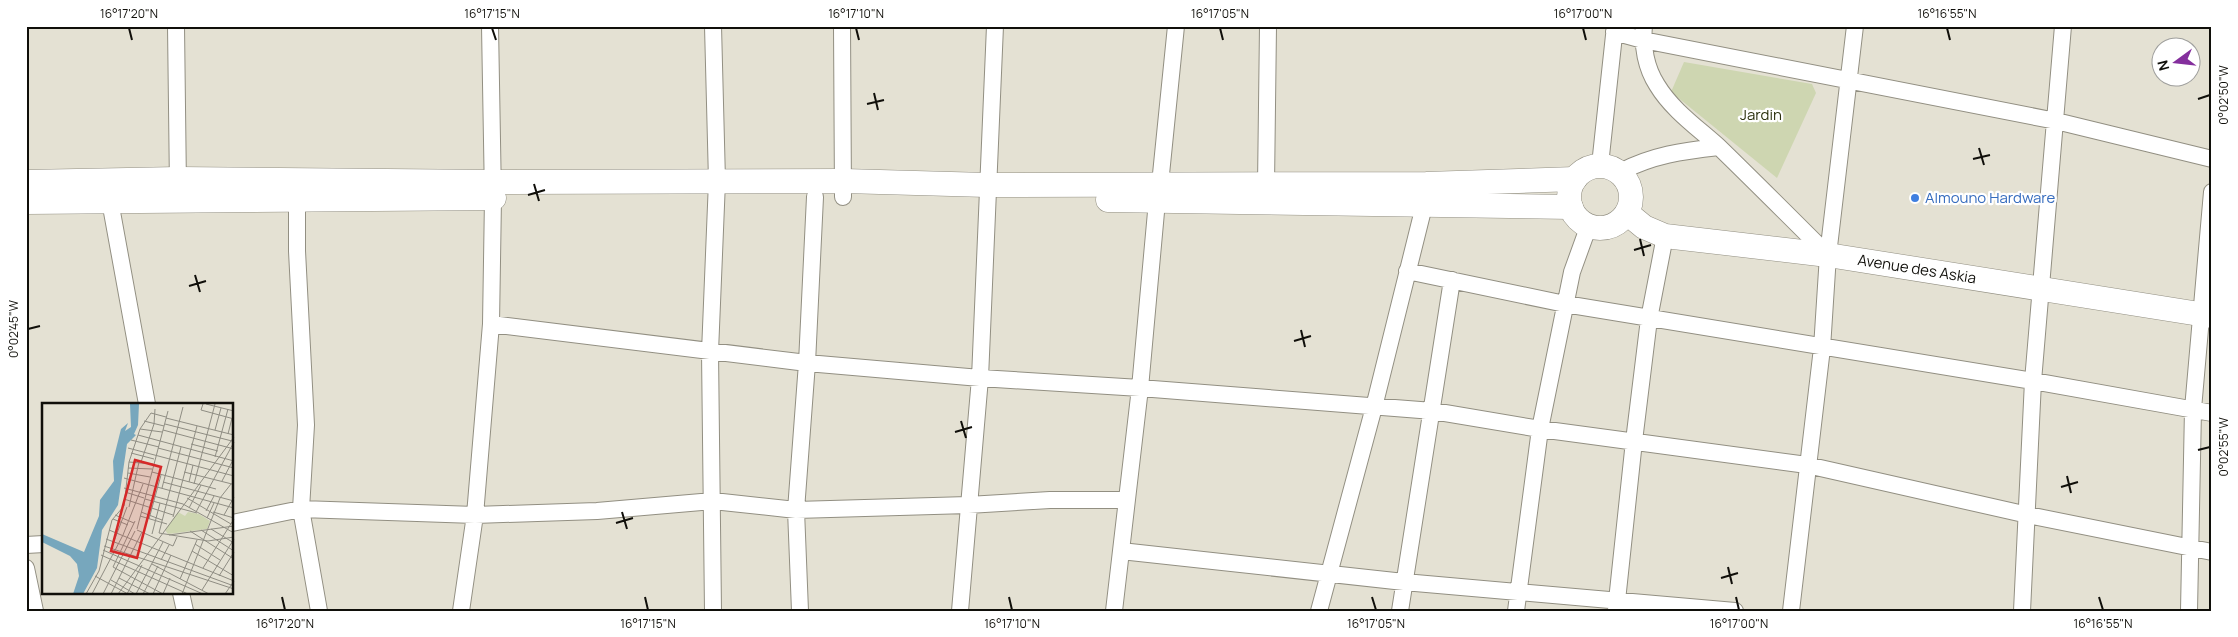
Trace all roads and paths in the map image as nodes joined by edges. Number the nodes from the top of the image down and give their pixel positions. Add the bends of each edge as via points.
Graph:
1 (176, 26) edge
2 (490, 26) edge
3 (713, 26) edge
4 (842, 26) edge
5 (995, 26) edge
6 (1176, 26) edge
7 (1268, 26) edge
8 (1855, 26) edge
9 (2063, 26) edge
10 (1614, 29) edge
11 (1644, 33) edge
12 (1847, 79) junction
13 (2056, 121) junction
14 (1719, 147) junction
15 (2212, 160) edge
16 (1610, 169) junction
17 (1575, 179) junction
18 (26, 182) edge
19 (1266, 185) junction
20 (717, 189) junction
21 (843, 189) junction
22 (178, 190) junction
23 (493, 190) junction
24 (987, 192) junction
25 (1158, 192) junction
26 (2212, 192) edge
27 (815, 197) junction
28 (297, 200) junction
29 (110, 201) junction
30 (26, 202) edge
31 (1424, 206) junction
32 (1571, 207) junction
33 (1627, 213) junction
34 (1589, 225) junction
35 (1665, 236) junction
36 (1828, 256) junction
37 (1407, 271) junction
38 (1452, 280) junction
39 (2041, 290) junction
40 (1565, 304) junction
41 (2207, 315) edge
42 (1649, 319) junction
43 (491, 324) junction
44 (1822, 348) junction
45 (710, 352) junction
46 (808, 363) junction
47 (980, 378) junction
48 (2033, 381) junction
49 (1140, 388) junction
50 (146, 403) edge
51 (1374, 407) junction
52 (2193, 409) junction
53 (1433, 411) junction
54 (2212, 413) edge
55 (1540, 429) junction
56 (1634, 441) junction
57 (1807, 465) junction
58 (1127, 500) junction
59 (713, 502) junction
60 (968, 505) junction
61 (301, 509) junction
62 (796, 510) junction
63 (475, 515) junction
64 (2028, 515) junction
65 (234, 523) edge
66 (42, 544) edge
67 (26, 546) edge
68 (2191, 548) junction
69 (1121, 551) junction
70 (2212, 552) edge
71 (26, 568) edge
72 (1330, 573) junction
73 (1404, 582) junction
74 (1518, 592) junction
75 (181, 594) edge
76 (1616, 606) edge
77 (35, 611) edge
78 (185, 611) edge
79 (319, 611) edge
80 (461, 611) edge
81 (713, 611) edge
82 (800, 611) edge
83 (960, 611) edge
84 (1114, 611) edge
85 (1319, 611) edge
86 (1400, 611) edge
87 (1516, 611) edge
88 (1735, 611) edge
89 (1791, 611) edge
90 (2022, 611) edge
91 (2189, 611) edge

1 - 22 street
2 - 23 street
3 - 20 street
4 - 21 street
5 - 24 street
6 - 25 street
7 - 19 street
8 - 12 street
9 - 13 street
10 - 11 street
10 - 16 street
11 - 12 street
11 - 14 street via 1648,64 1660,90
12 - 13 street
12 - 36 street
13 - 15 street
13 - 39 street
14 - 16 street via 1674,152
14 - 36 street
16 - 17 street via 1590,167
16 - 33 street via 1627,181 1631,191
17 - 19 street
17 - 32 street via 1571,187
18 - 22 street
19 - 25 street
20 - 21 street
20 - 23 street
20 - 27 street
20 - 45 street
21 - 24 street
21 - 27 street
22 - 23 street
22 - 28 street
22 - 29 street
23 - 28 street
23 - 43 street
24 - 25 street
24 - 47 street
25 - 31 street
25 - 49 street
26 - 41 street
27 - 46 street
28 - 61 street via 306,425
29 - 30 street
29 - 50 street
31 - 32 street
31 - 37 street
32 - 34 street
33 - 34 street via 1610,226
33 - 35 street, Avenue des Askia via 1644,227
34 - 40 street via 1572,272
35 - 36 street, Avenue des Askia
35 - 42 street
36 - 39 street, Avenue des Askia
36 - 44 street
37 - 38 street
37 - 51 street
38 - 40 street
38 - 53 street
39 - 41 street, Avenue des Askia
39 - 48 street
40 - 42 street
40 - 55 street
41 - 52 street
42 - 44 street
42 - 56 street
43 - 45 street
43 - 63 street
44 - 48 street
44 - 57 street
45 - 46 street
45 - 59 street
46 - 47 street
46 - 62 street
47 - 49 street
47 - 60 street
48 - 52 street
48 - 64 street
49 - 51 street
49 - 58 street
51 - 53 street
51 - 72 street
52 - 54 street
52 - 68 street
53 - 55 street
53 - 73 street
55 - 56 street
55 - 74 street
56 - 57 street
56 - 76 street
57 - 64 street
57 - 89 street
58 - 60 street
58 - 69 street
59 - 62 street
59 - 63 street via 597,511
59 - 81 street
60 - 62 street
60 - 83 street
61 - 63 street
61 - 65 street
61 - 79 street
62 - 82 street
63 - 80 street
64 - 68 street
64 - 90 street
66 - 67 street
68 - 70 street
68 - 91 street
69 - 72 street
69 - 84 street
71 - 77 street
72 - 73 street
72 - 85 street
73 - 74 street
73 - 86 street
74 - 76 street
74 - 87 street
75 - 78 street
76 - 88 street

